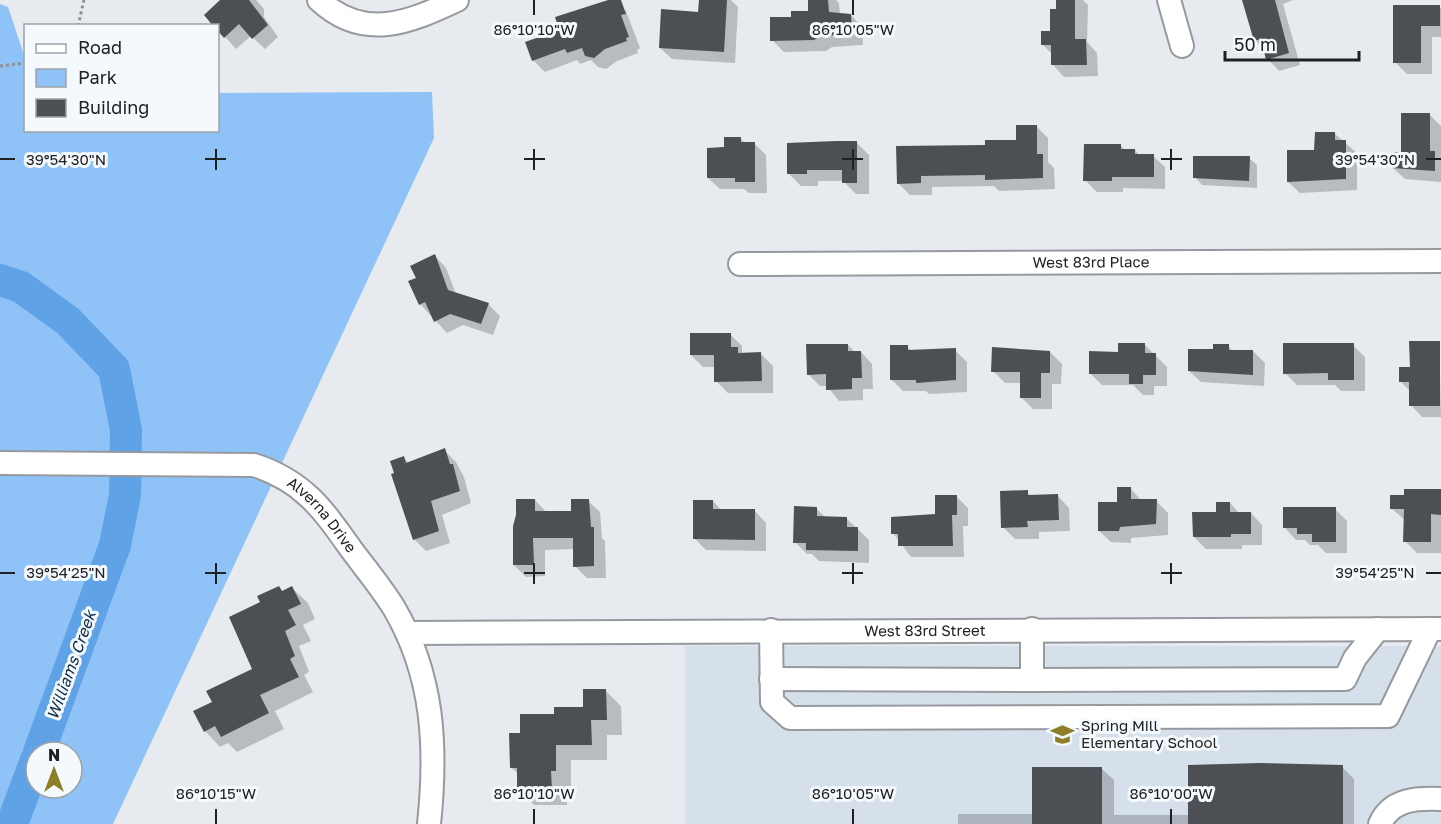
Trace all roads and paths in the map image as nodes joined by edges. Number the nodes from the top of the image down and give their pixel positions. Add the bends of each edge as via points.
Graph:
1 (84, 0) edge
2 (457, 0) edge
3 (1169, 0) edge
4 (322, 3) edge
5 (78, 24) edge
6 (1182, 46) dead end
7 (24, 63) edge
8 (0, 66) edge
9 (1441, 261) edge
10 (740, 264) dead end
11 (7, 463) edge
12 (1329, 628) junction
13 (1378, 628) junction
14 (1032, 629) junction
15 (1435, 629) edge
16 (771, 630) junction
17 (407, 633) junction
18 (1355, 658) junction
19 (771, 679) junction
20 (1032, 680) junction
21 (1441, 799) edge
22 (429, 824) edge
23 (1380, 824) edge

1 - 5 path
2 - 4 street via 396,25 363,23
3 - 6 street
7 - 8 path
9 - 10 street, West 83rd Place
11 - 17 street, Alverna Drive via 254,465 277,473 300,487 324,511 389,601
12 - 13 street, West 83rd Street
12 - 14 street, West 83rd Street
12 - 18 street
13 - 15 street, West 83rd Street
13 - 18 street
14 - 16 street, West 83rd Street
14 - 20 street
15 - 19 street via 1388,716 790,718 772,702
16 - 17 street, West 83rd Street
16 - 19 street
17 - 22 street, Alverna Drive via 423,674 433,724
18 - 20 street via 1345,679
19 - 20 street
21 - 23 street via 1414,798 1387,810

